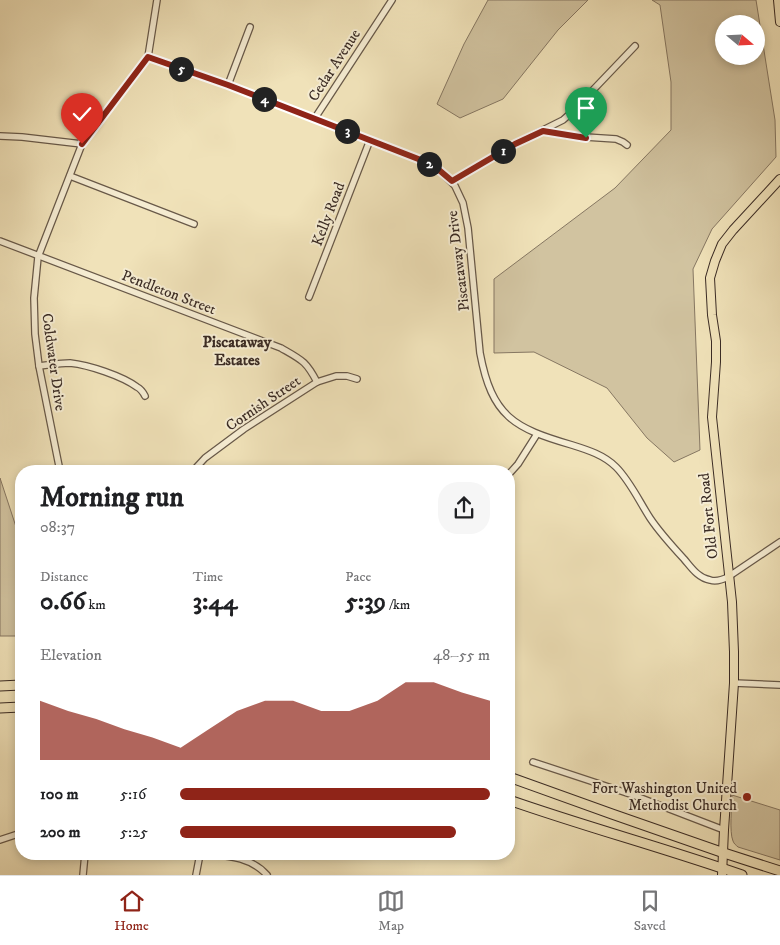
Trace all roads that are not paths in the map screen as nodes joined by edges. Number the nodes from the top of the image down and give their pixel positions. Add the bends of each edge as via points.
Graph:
1 (157, 0) edge
2 (392, 0) edge
3 (778, 0) edge
4 (780, 22) edge
5 (250, 27) dead end
6 (635, 46) dead end
7 (148, 57) junction
8 (228, 85) junction
9 (315, 118) junction
10 (543, 131) junction
11 (0, 136) edge
12 (370, 140) junction
13 (82, 144) junction
14 (627, 145) dead end
15 (70, 176) junction
16 (780, 179) edge
17 (452, 181) junction
18 (194, 224) dead end
19 (0, 241) edge
20 (38, 257) junction
21 (308, 297) dead end
22 (39, 366) junction
23 (357, 379) dead end
24 (317, 382) junction
25 (145, 396) dead end
26 (537, 434) junction
27 (59, 465) edge
28 (199, 465) edge
29 (515, 467) edge
30 (780, 542) edge
31 (728, 577) junction
32 (734, 683) junction
33 (15, 685) edge
34 (780, 685) edge
35 (0, 686) edge
36 (15, 707) edge
37 (0, 708) edge
38 (533, 762) dead end
39 (515, 779) edge
40 (515, 802) edge
41 (724, 830) junction
42 (15, 835) edge
43 (0, 840) edge
44 (724, 853) junction
45 (84, 860) edge
46 (199, 860) edge
47 (244, 860) edge
48 (780, 871) edge
49 (723, 872) edge
50 (83, 875) edge
51 (196, 875) edge
52 (267, 875) edge
53 (742, 875) edge

1 - 7 street
2 - 9 street, Cedar Avenue
3 - 4 main road
5 - 8 street
6 - 10 street via 572,112
7 - 8 street, Piscataway Drive
7 - 13 street
8 - 9 street, Piscataway Drive
9 - 12 street, Piscataway Drive
10 - 14 street via 616,139
10 - 17 street
11 - 13 street
12 - 17 street, Piscataway Drive via 426,162
12 - 21 street, Kelly Road
13 - 15 street, Coldwater Drive
15 - 18 street
15 - 20 street, Coldwater Drive
16 - 31 main road, Old Fort Road via 722,244 710,278 716,341 712,417
17 - 26 street, Piscataway Drive via 464,203 480,354 488,386 509,417
19 - 20 street, Pendleton Street
20 - 22 street, Coldwater Drive via 33,314
20 - 24 street, Pendleton Street via 281,348 307,365
22 - 25 street via 82,365 131,383
22 - 27 street, Coldwater Drive
23 - 24 street, Cornish Street via 336,376
24 - 28 street, Cornish Street via 244,429
26 - 29 street
26 - 31 street, Piscataway Drive via 590,450 607,460 626,479 660,532 694,571 712,581
30 - 31 street
31 - 32 main road, Old Fort Road via 734,626
32 - 34 street
32 - 41 main road, Old Fort Road
33 - 35 highway
36 - 37 highway
38 - 41 street
39 - 44 highway
40 - 49 highway via 658,846
41 - 44 main road, Old Fort Road
42 - 43 street
44 - 48 highway
44 - 49 main road, Old Fort Road
45 - 50 street
46 - 51 street
47 - 52 street
49 - 53 highway

